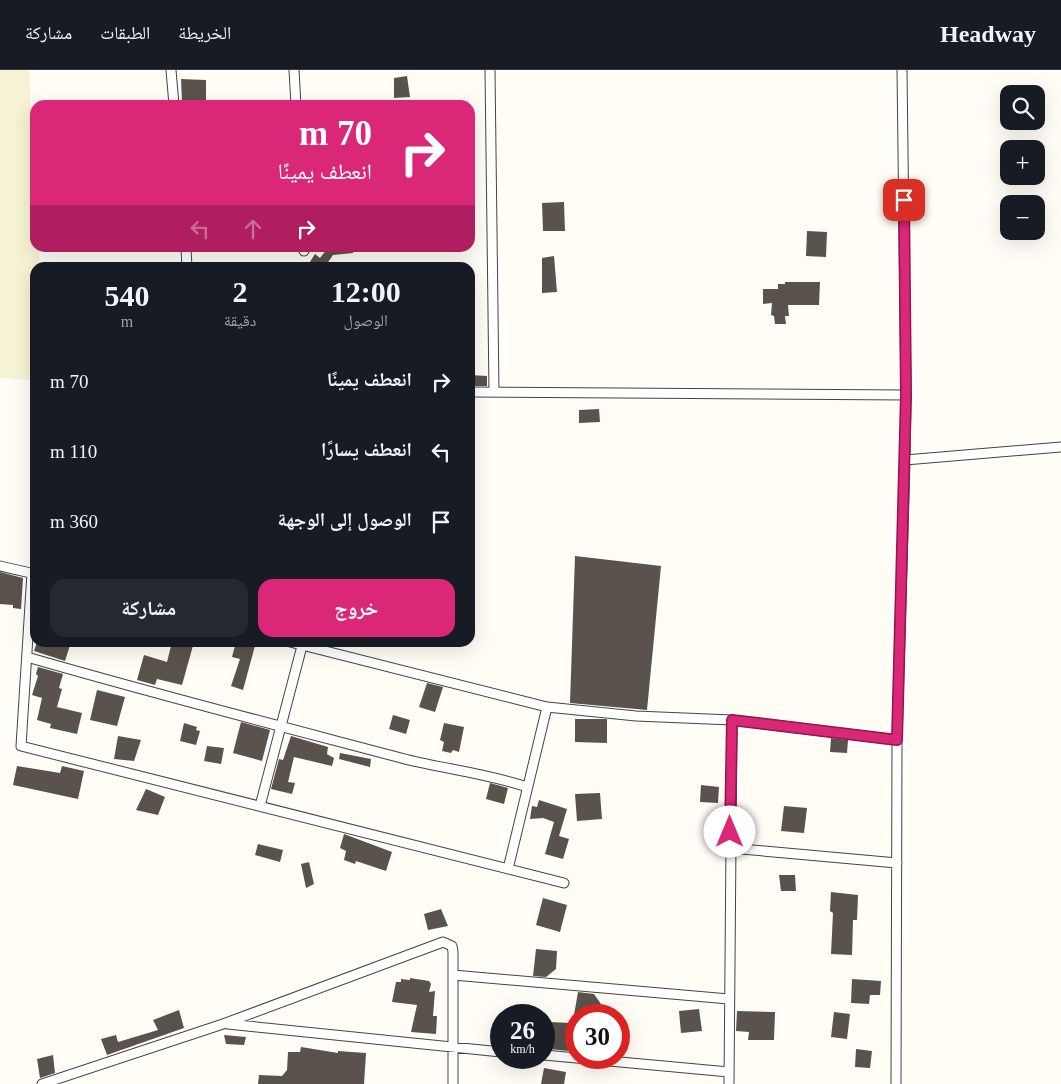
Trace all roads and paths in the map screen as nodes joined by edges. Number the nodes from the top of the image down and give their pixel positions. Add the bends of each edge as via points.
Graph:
1 (171, 70) edge
2 (294, 70) edge
3 (490, 70) edge
4 (902, 70) edge
5 (174, 100) edge
6 (296, 100) edge
7 (475, 392) edge
8 (494, 392) junction
9 (906, 395) junction
10 (1061, 448) edge
11 (905, 460) junction
12 (0, 566) edge
13 (30, 572) edge
14 (30, 621) edge
15 (302, 647) edge
16 (306, 647) edge
17 (27, 657) junction
18 (547, 707) junction
19 (732, 720) junction
20 (281, 726) junction
21 (897, 740) junction
22 (527, 787) junction
23 (260, 806) junction
24 (730, 848) junction
25 (896, 863) junction
26 (508, 869) junction
27 (564, 883) dead end
28 (454, 975) junction
29 (729, 999) junction
30 (223, 1024) junction
31 (452, 1047) junction
32 (490, 1051) edge
33 (555, 1056) edge
34 (729, 1072) junction
35 (42, 1084) edge
36 (453, 1084) edge
37 (729, 1084) edge
38 (896, 1084) edge

1 - 5 street
2 - 6 street
3 - 8 street
4 - 9 street
7 - 8 street
8 - 9 street
9 - 11 street
10 - 11 street
11 - 21 street
12 - 13 street
14 - 17 street
15 - 20 street
16 - 18 street
17 - 20 street
17 - 23 street via 21,746
18 - 19 street via 636,716
18 - 22 street
19 - 21 street
19 - 24 street
20 - 22 street
20 - 23 street
21 - 25 street
22 - 26 street
23 - 26 street
24 - 25 street
24 - 29 street
25 - 38 street
26 - 27 street
28 - 29 street
28 - 30 street via 452,946 435,943
28 - 31 street
29 - 34 street
30 - 31 street
30 - 35 street
31 - 32 street
31 - 36 street
33 - 34 street
34 - 37 street

